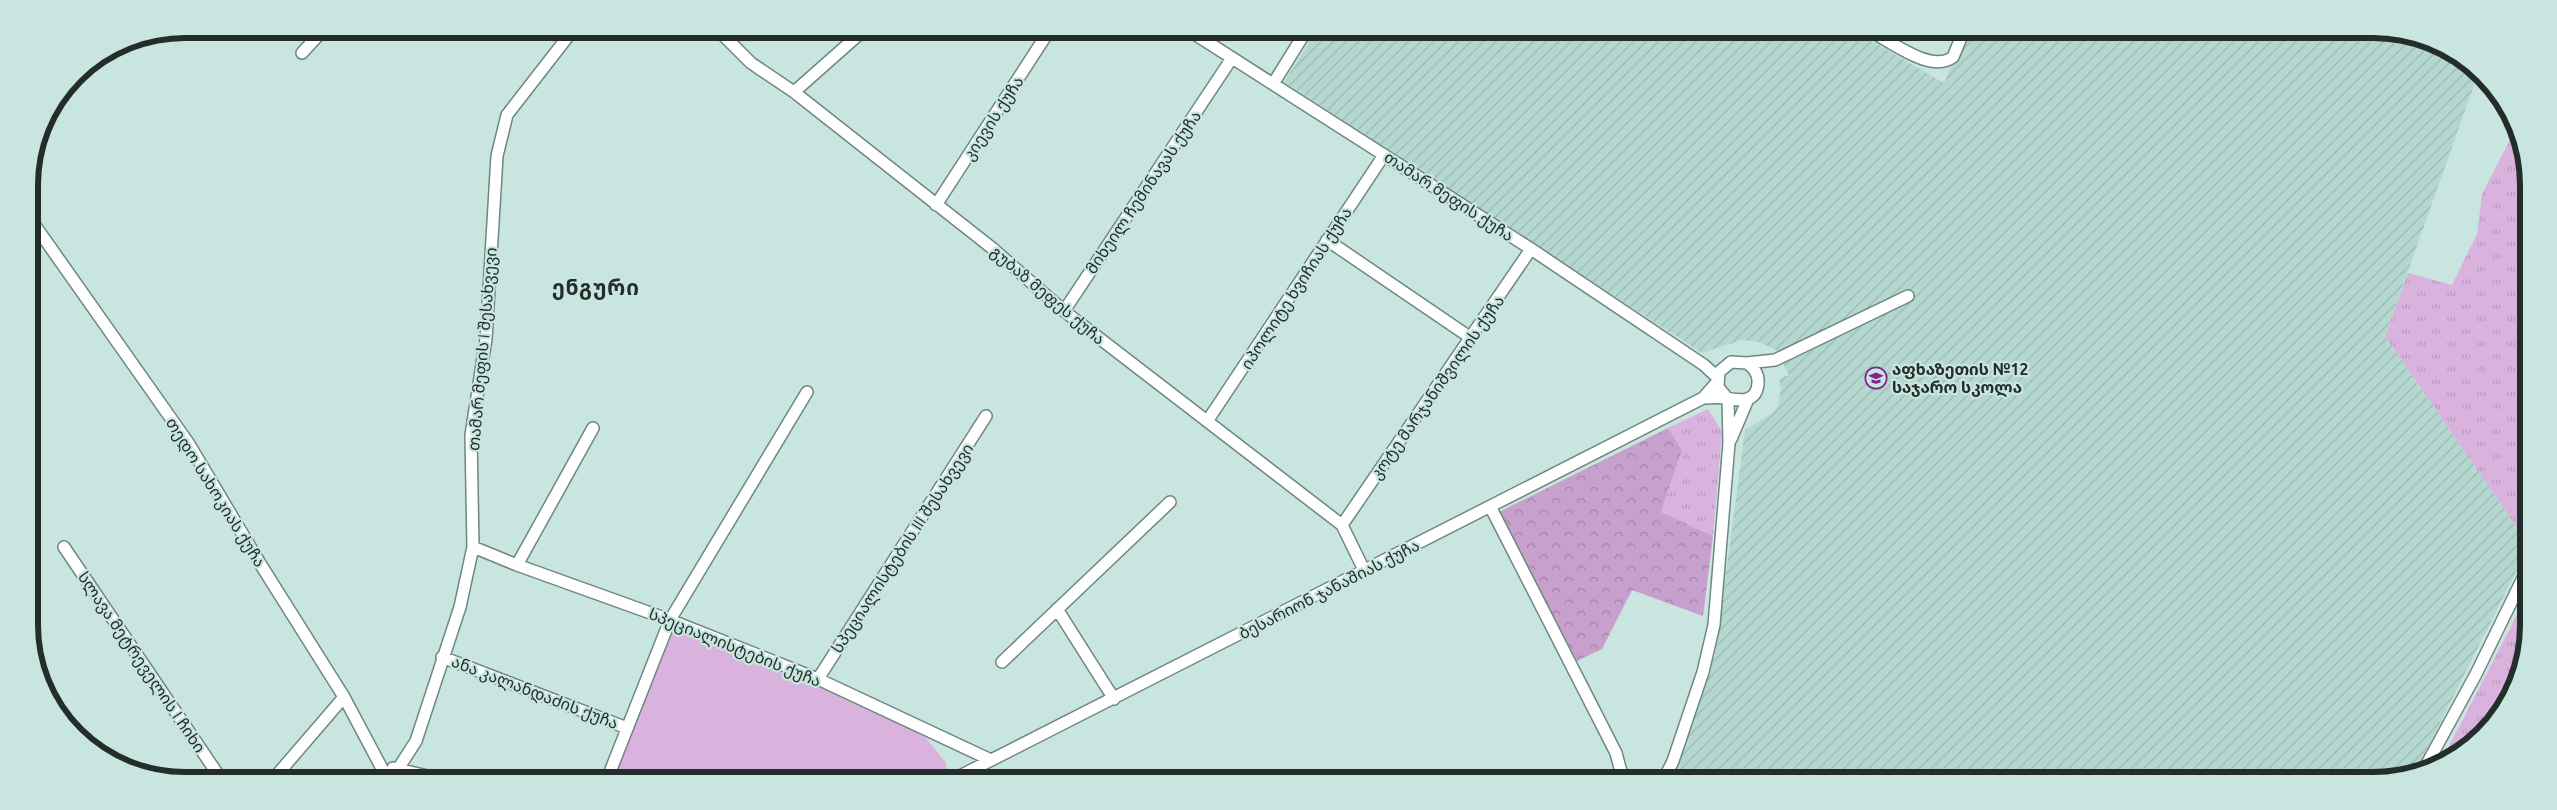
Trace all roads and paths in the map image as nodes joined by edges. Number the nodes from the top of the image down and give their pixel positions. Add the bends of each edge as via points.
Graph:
1 (316, 38) edge
2 (567, 38) edge
3 (726, 38) edge
4 (855, 38) edge
5 (1044, 38) edge
6 (1201, 38) edge
7 (1302, 38) edge
8 (1883, 38) edge
9 (1962, 38) edge
10 (302, 53) dead end
11 (1232, 58) junction
12 (1273, 84) junction
13 (794, 92) junction
14 (1384, 155) junction
15 (936, 205) junction
16 (38, 230) edge
17 (1327, 240) junction
18 (1531, 249) junction
19 (1908, 296) dead end
20 (1064, 311) junction
21 (1470, 338) junction
22 (1775, 360) junction
23 (1731, 362) junction
24 (1747, 363) junction
25 (1704, 365) junction
26 (1718, 380) junction
27 (1758, 385) junction
28 (807, 392) dead end
29 (1703, 398) junction
30 (1727, 399) junction
31 (1748, 399) junction
32 (986, 416) dead end
33 (1208, 420) junction
34 (592, 428) dead end
35 (1729, 443) junction
36 (1170, 502) dead end
37 (1491, 508) junction
38 (1342, 525) junction
39 (473, 546) junction
40 (64, 547) dead end
41 (517, 565) junction
42 (1364, 570) junction
43 (2520, 584) edge
44 (1057, 610) junction
45 (670, 620) junction
46 (442, 657) junction
47 (1002, 662) dead end
48 (818, 679) junction
49 (344, 697) junction
50 (1114, 699) junction
51 (627, 728) junction
52 (991, 760) junction
53 (2428, 761) edge
54 (381, 765) junction
55 (398, 769) junction
56 (216, 772) edge
57 (279, 772) edge
58 (384, 772) edge
59 (413, 772) edge
60 (610, 772) edge
61 (970, 772) edge
62 (1621, 772) edge
63 (1668, 772) edge

1 - 10 street
2 - 39 street, თამარ მეფის I შესახვევი via 506,115 497,156 486,339 471,435
3 - 13 street, გუბაზ მეფეს ქუჩა via 751,63
4 - 13 street
5 - 15 street, კიევის ქუჩა
6 - 11 street, თამარ მეფის ქუჩა
7 - 12 street
8 - 9 street via 1924,60 1937,63 1953,57
11 - 12 street, თამარ მეფის ქუჩა
11 - 20 street, მიხეილ ჩემინავას ქუჩა
12 - 14 street, თამარ მეფის ქუჩა
13 - 15 street, გუბაზ მეფეს ქუჩა
14 - 17 street, იპოლიტე ხვიჩიას ქუჩა
14 - 18 street, თამარ მეფის ქუჩა
15 - 20 street, გუბაზ მეფეს ქუჩა via 992,248
16 - 49 street, თედო სახოკიას ქუჩა via 189,444
17 - 21 street
17 - 33 street, იპოლიტე ხვიჩიას ქუჩა
18 - 21 street, კოტე მარჯანიშვილის ქუჩა
18 - 25 street, თამარ მეფის ქუჩა
19 - 22 street
20 - 33 street, გუბაზ მეფეს ქუჩა
21 - 38 street, კოტე მარჯანიშვილის ქუჩა
22 - 24 street
22 - 27 street
23 - 24 street
23 - 25 street
23 - 26 street via 1722,368
24 - 27 street via 1756,372
25 - 26 street, თამარ მეფის ქუჩა
26 - 29 street
26 - 30 street via 1720,391
27 - 31 street
28 - 45 street
29 - 30 street
29 - 37 street, ბესარიონ ჯანაშიას ქუჩა
30 - 31 street via 1738,402
30 - 35 street
31 - 35 street
32 - 48 street, სპეციალისტების III შესახვევი
33 - 38 street, გუბაზ მეფეს ქუჩა
34 - 41 street
35 - 63 street via 1715,620 1709,651
36 - 44 street
37 - 42 street, ბესარიონ ჯანაშიას ქუჩა
37 - 62 street via 1616,753
38 - 42 street, გუბაზ მეფეს ქუჩა
39 - 41 street, სპეციალისტების ქუჩა
39 - 46 street, თამარ მეფის I შესახვევი via 460,607
40 - 56 street, სლავა მეტრეველის I ჩიხი
41 - 45 street, სპეციალისტების ქუჩა
42 - 50 street, ბესარიონ ჯანაშიას ქუჩა
43 - 53 street
44 - 47 street
44 - 50 street
45 - 48 street, სპეციალისტების ქუჩა
45 - 51 street
46 - 51 street, ანა კალანდაძის ქუჩა
46 - 55 street, თამარ მეფის I შესახვევი via 416,740
48 - 52 street, სპეციალისტების ქუჩა
49 - 54 street, თედო სახოკიას ქუჩა
49 - 57 street
50 - 52 street, ბესარიონ ჯანაშიას ქუჩა
51 - 60 street
52 - 61 street, ბესარიონ ჯანაშიას ქუჩა
54 - 55 street
54 - 58 street, თედო სახოკიას ქუჩა
55 - 59 street

